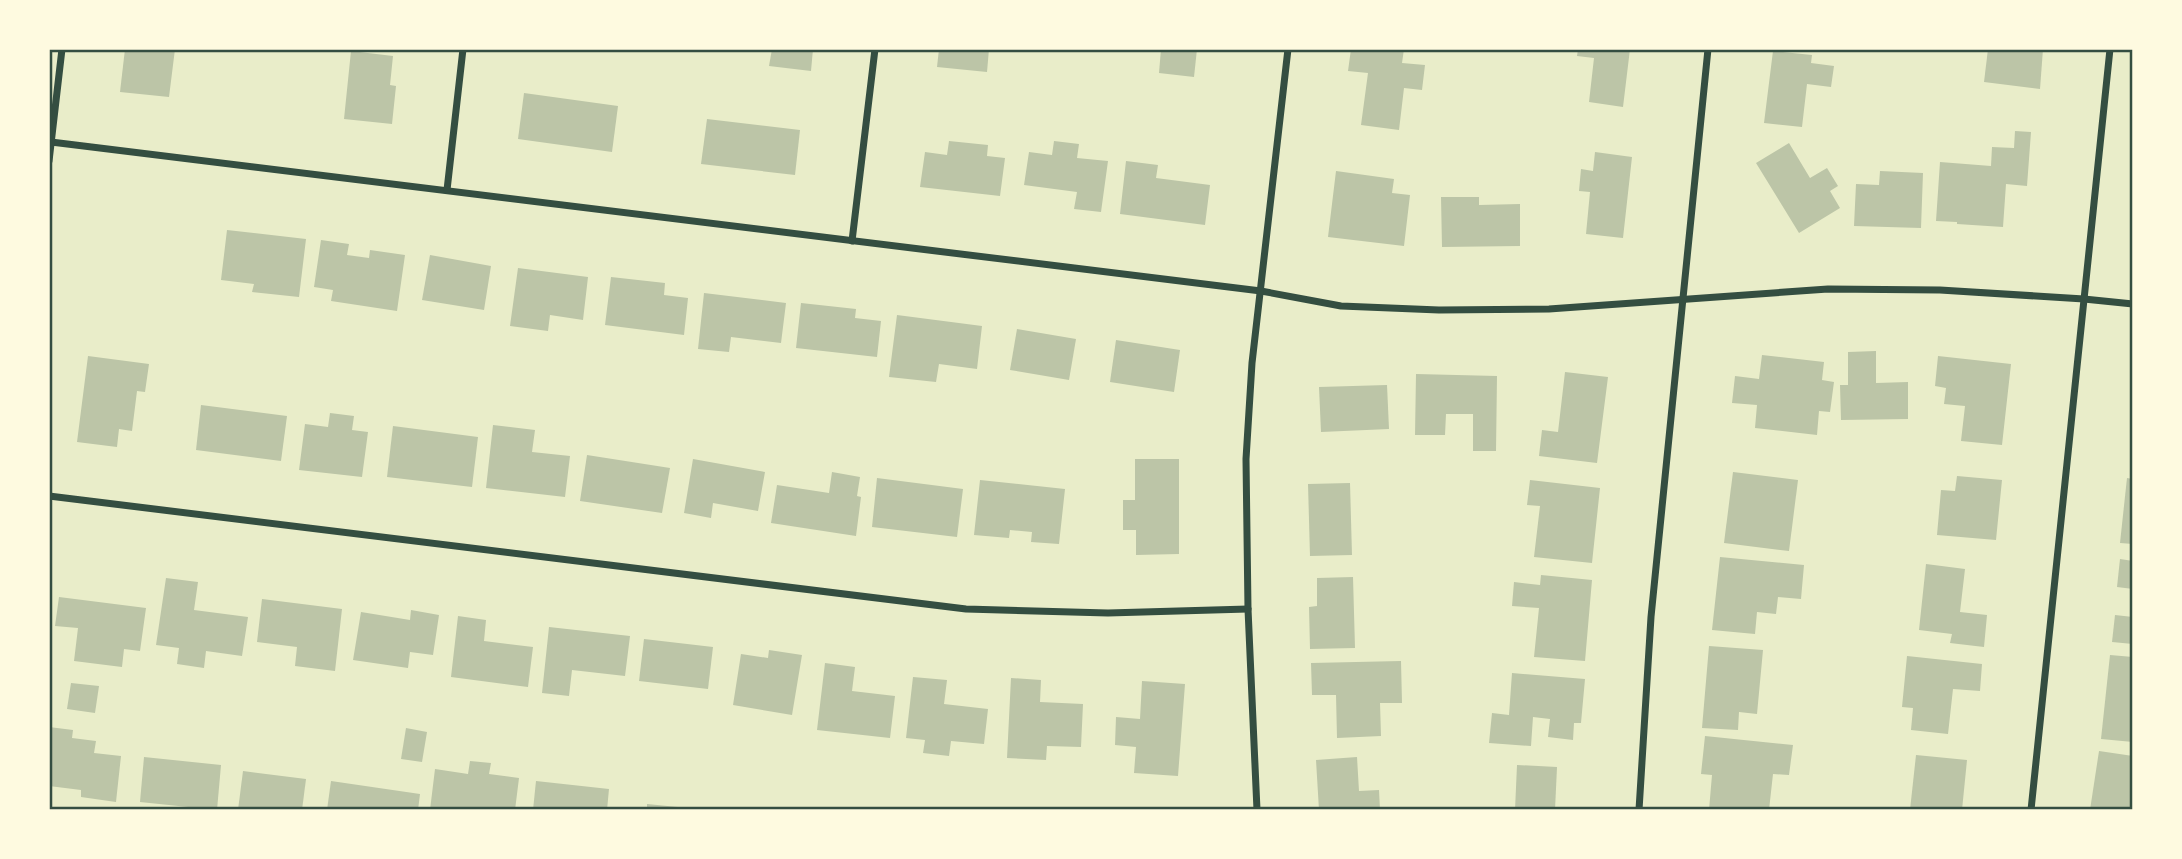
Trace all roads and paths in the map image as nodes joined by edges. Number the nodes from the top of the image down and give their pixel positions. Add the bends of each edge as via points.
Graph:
1 (62, 49) edge
2 (463, 49) edge
3 (874, 49) edge
4 (1289, 49) edge
5 (1708, 49) edge
6 (2110, 49) edge
7 (51, 142) junction
8 (49, 161) edge
9 (447, 190) junction
10 (852, 241) junction
11 (1261, 292) junction
12 (1682, 299) junction
13 (2084, 299) junction
14 (2133, 304) edge
15 (49, 496) edge
16 (1248, 609) junction
17 (1257, 810) edge
18 (1639, 810) edge
19 (2031, 810) edge

1 - 7 street
2 - 9 street
3 - 10 street
4 - 11 street
5 - 12 street
6 - 13 street
7 - 8 street
7 - 9 street
9 - 10 street
10 - 11 street
11 - 12 street via 1341,306 1439,310 1549,309
11 - 16 street via 1245,459
12 - 13 street via 1828,289
12 - 18 street via 1651,617
13 - 14 street
13 - 19 street
15 - 16 street via 966,609 1108,613
16 - 17 street

